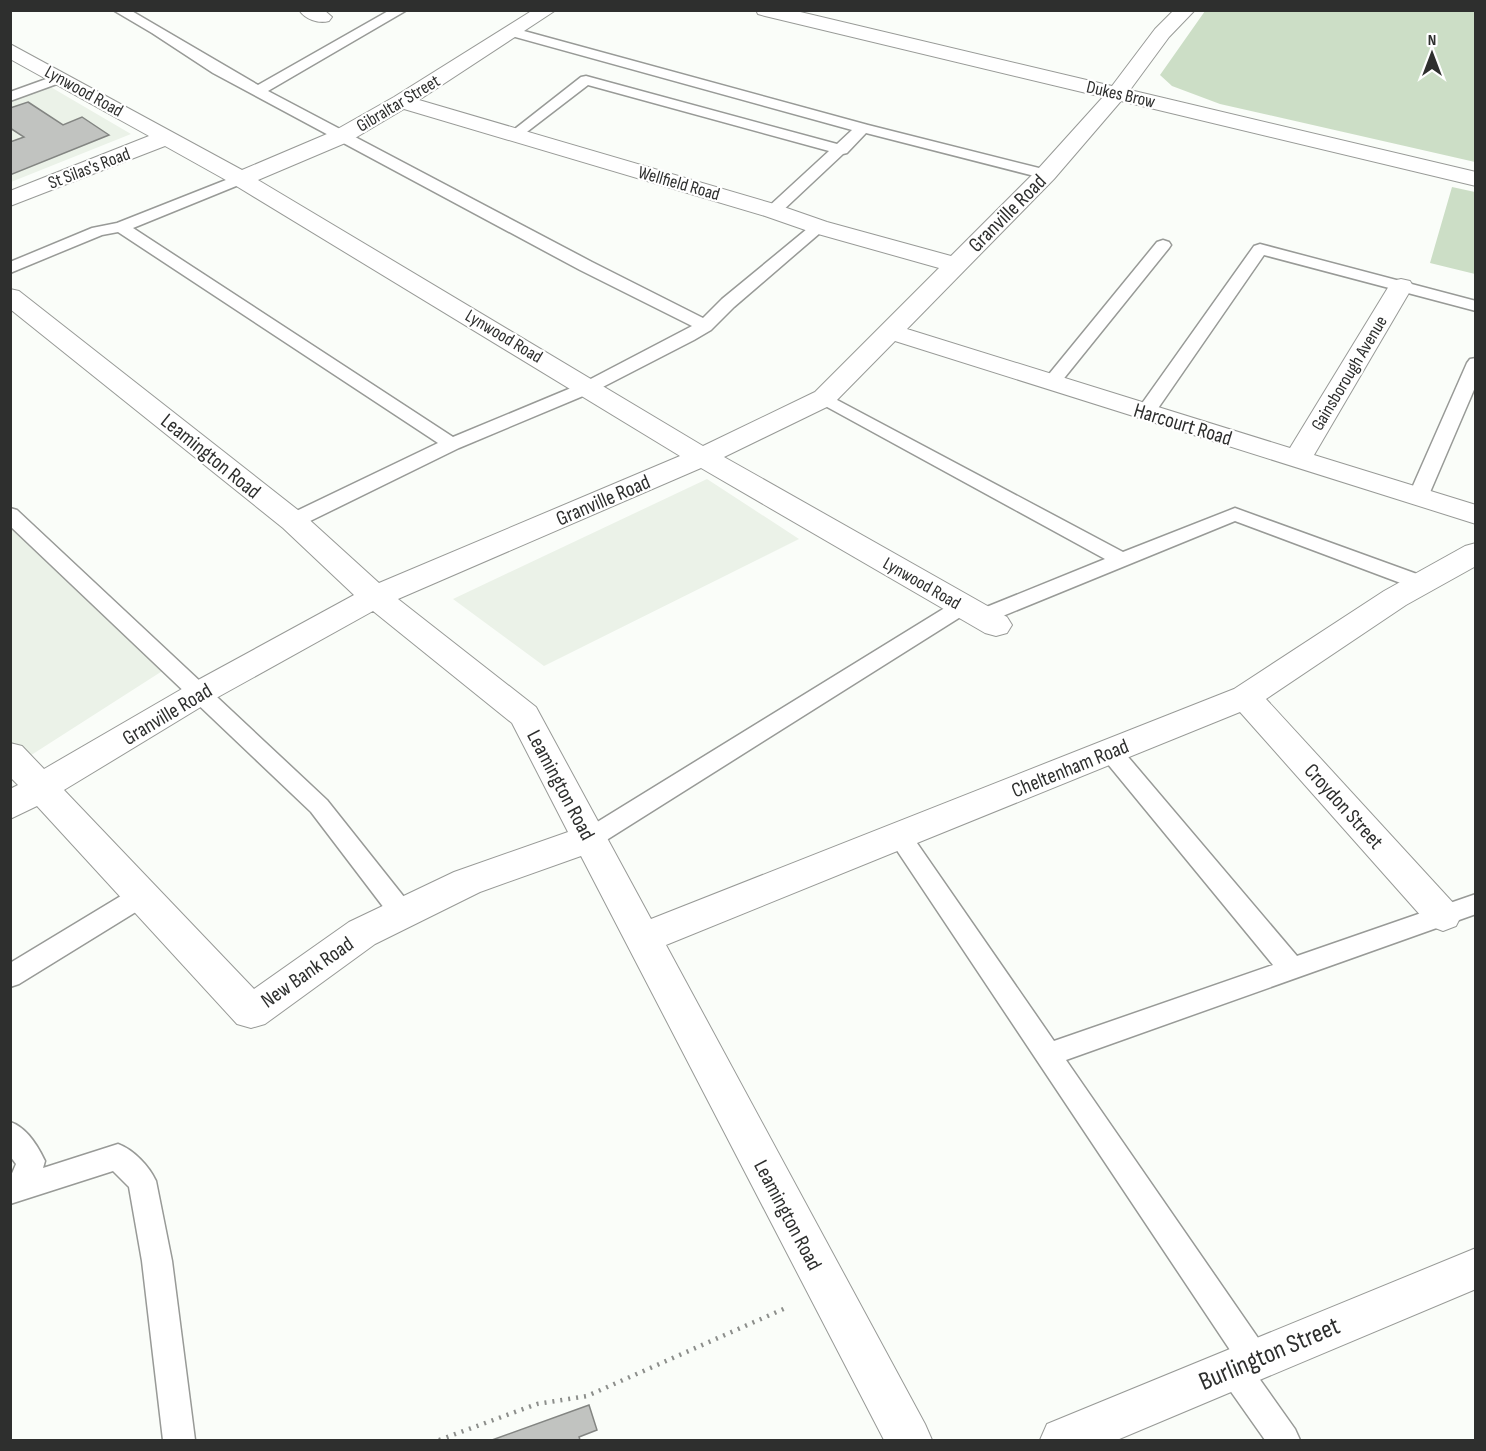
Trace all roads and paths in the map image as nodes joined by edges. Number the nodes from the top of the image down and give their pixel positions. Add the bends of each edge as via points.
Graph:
1 (119, 10) edge
2 (401, 10) edge
3 (547, 10) edge
4 (765, 10) edge
5 (1186, 10) edge
6 (513, 32) junction
7 (10, 50) edge
8 (60, 78) junction
9 (258, 91) junction
10 (1118, 93) junction
11 (10, 97) edge
12 (402, 102) junction
13 (863, 128) junction
14 (514, 135) junction
15 (342, 136) junction
16 (167, 137) junction
17 (842, 150) junction
18 (1046, 174) junction
19 (241, 179) junction
20 (1476, 179) edge
21 (10, 199) edge
22 (773, 211) junction
23 (121, 227) junction
24 (819, 227) junction
25 (1163, 245) dead end
26 (956, 265) junction
27 (10, 268) edge
28 (1401, 286) junction
29 (10, 296) edge
30 (1476, 306) edge
31 (705, 326) junction
32 (891, 332) junction
33 (1476, 363) edge
34 (1051, 383) junction
35 (589, 387) junction
36 (1471, 390) edge
37 (824, 398) junction
38 (1145, 413) junction
39 (452, 444) junction
40 (702, 457) junction
41 (1297, 460) junction
42 (1418, 497) junction
43 (10, 514) edge
44 (1476, 515) edge
45 (293, 521) junction
46 (1476, 554) edge
47 (1122, 560) junction
48 (1421, 583) junction
49 (375, 597) junction
50 (980, 616) junction
51 (198, 694) junction
52 (1245, 697) junction
53 (1110, 751) junction
54 (10, 755) edge
55 (41, 789) junction
56 (10, 806) edge
57 (900, 837) junction
58 (589, 839) junction
59 (143, 895) junction
60 (1476, 904) edge
61 (403, 914) junction
62 (1443, 916) junction
63 (642, 939) junction
64 (1292, 969) junction
65 (10, 976) edge
66 (1047, 1055) junction
67 (10, 1134) edge
68 (17, 1189) edge
69 (1476, 1268) edge
70 (828, 1290) junction
71 (1244, 1363) junction
72 (179, 1440) edge
73 (439, 1440) edge
74 (909, 1440) edge
75 (1063, 1440) edge
76 (1284, 1440) edge

1 - 9 lane
2 - 9 lane
3 - 6 street, Gibraltar Street
4 - 10 street, Dukes Brow
5 - 10 street, Granville Road via 1162,33
6 - 12 street, Gibraltar Street
6 - 13 lane
7 - 8 street, Lynwood Road
8 - 11 lane
8 - 16 street, Lynwood Road
9 - 15 lane
10 - 18 street, Granville Road
10 - 20 street, Dukes Brow
12 - 14 street, Wellfield Road
12 - 15 street, Gibraltar Street
13 - 17 lane
13 - 18 lane
14 - 17 lane via 586,80
14 - 22 street, Wellfield Road
15 - 19 street, Gibraltar Street
15 - 31 lane
16 - 19 street, Lynwood Road
16 - 21 street, St Silas's Road
17 - 22 lane
18 - 26 street, Granville Road
19 - 23 lane
19 - 35 street, Lynwood Road
22 - 24 street, Wellfield Road
23 - 27 lane via 98,231
23 - 39 lane
24 - 26 street, Wellfield Road
24 - 31 lane
25 - 34 lane
26 - 32 street, Granville Road
28 - 30 lane
28 - 38 lane via 1260,249
28 - 41 street, Gainsborough Avenue
29 - 45 street, Leamington Road
31 - 35 lane
32 - 34 street, Harcourt Road
32 - 37 street, Granville Road
33 - 36 lane
34 - 38 street, Harcourt Road
35 - 39 lane
35 - 40 street, Lynwood Road
36 - 42 lane
37 - 40 street, Granville Road
37 - 47 lane
38 - 41 street, Harcourt Road
39 - 45 lane
40 - 49 street, Granville Road
40 - 50 street, Lynwood Road
41 - 42 street, Harcourt Road
42 - 44 street, Harcourt Road
43 - 51 lane
45 - 49 street, Leamington Road
46 - 48 street, Cheltenham Road
47 - 48 lane via 1235,514
47 - 50 lane
48 - 52 street, Cheltenham Road
49 - 51 street, Granville Road
49 - 58 street, Leamington Road via 524,715
50 - 58 lane
51 - 55 street, Granville Road
51 - 61 lane via 319,806
52 - 53 street, Cheltenham Road
52 - 62 street, Croydon Street
53 - 57 street, Cheltenham Road
53 - 64 lane
54 - 55 street, New Bank Road
55 - 56 street, Granville Road
55 - 59 street, New Bank Road
57 - 63 street, Cheltenham Road
57 - 66 lane
58 - 61 street, New Bank Road via 467,882
58 - 63 street, Leamington Road
59 - 61 street, New Bank Road via 251,1012 362,933
59 - 65 lane
60 - 62 lane
62 - 64 lane
63 - 70 street, Leamington Road
64 - 66 lane
66 - 71 lane
67 - 68 lane via 31,1161
68 - 72 lane via 118,1157 142,1181 157,1261
69 - 71 street, Burlington Street
70 - 73 path via 587,1396 537,1404
70 - 74 street, Leamington Road
71 - 75 street, Burlington Street
71 - 76 lane

